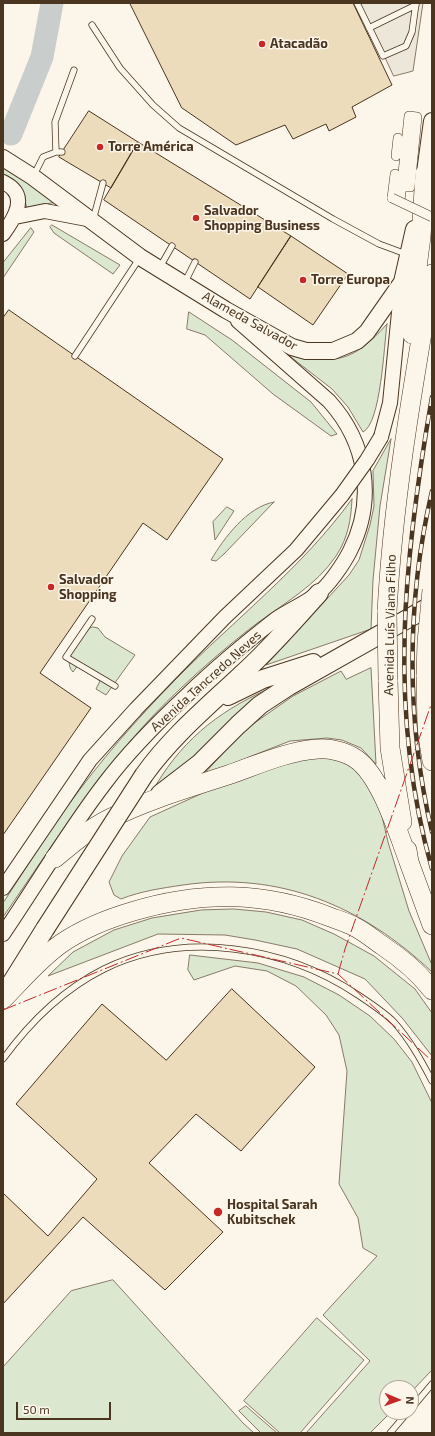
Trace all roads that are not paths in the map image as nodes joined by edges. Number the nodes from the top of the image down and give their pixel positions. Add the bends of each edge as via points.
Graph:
1 (357, 3) edge
2 (416, 4) edge
3 (92, 25) dead end
4 (369, 28) junction
5 (74, 70) dead end
6 (432, 121) edge
7 (398, 138) dead end
8 (409, 139) dead end
9 (396, 156) dead end
10 (3, 158) edge
11 (395, 174) dead end
12 (426, 174) junction
13 (31, 176) junction
14 (103, 183) dead end
15 (8, 185) edge
16 (400, 201) junction
17 (15, 217) junction
18 (432, 217) edge
19 (90, 220) junction
20 (3, 234) edge
21 (172, 246) dead end
22 (409, 256) junction
23 (140, 257) junction
24 (195, 262) dead end
25 (159, 268) junction
26 (432, 274) edge
27 (402, 282) junction
28 (184, 284) junction
29 (226, 310) junction
30 (75, 356) dead end
31 (409, 409) junction
32 (432, 590) edge
33 (319, 593) junction
34 (432, 605) edge
35 (92, 619) dead end
36 (358, 648) junction
37 (115, 686) dead end
38 (204, 709) junction
39 (432, 761) edge
40 (150, 802) junction
41 (55, 858) junction
42 (410, 862) junction
43 (3, 888) edge
44 (432, 924) edge
45 (3, 934) edge
46 (432, 990) edge
47 (3, 996) edge
48 (3, 999) edge
49 (3, 1059) edge
50 (432, 1081) edge
51 (432, 1384) edge
52 (419, 1399) edge
53 (401, 1420) edge
54 (390, 1433) edge

1 - 4 lane
2 - 4 lane
2 - 4 lane via 412,32 406,46 383,56
3 - 22 lane via 120,68 153,105 179,128 333,219 379,244
5 - 13 lane via 55,122 59,152 43,157
6 - 12 main road, Alameda Salvador
7 - 9 street
8 - 16 street via 404,186 410,187 417,117 409,116
10 - 13 main road, Alameda Salvador
11 - 16 street, bridge via 392,198
12 - 22 main road, Alameda Salvador
12 - 31 highway via 413,298
13 - 19 main road, Alameda Salvador
14 - 19 lane
15 - 17 street via 16,193
16 - 18 street, bridge
17 - 19 street, Alameda Salvador via 45,211
17 - 20 street
19 - 23 main road, Alameda Salvador
21 - 25 lane
22 - 27 main road, Alameda Salvador
23 - 25 main road, Alameda Salvador
23 - 30 lane
24 - 28 lane
25 - 28 main road, Alameda Salvador
26 - 31 highway, Avenida Luís Viana Filho
27 - 29 main road, Alameda Salvador via 367,332 357,341 321,353 292,348
27 - 43 street, bridge via 390,403 381,437 367,460 342,495 296,550 225,617 90,760
28 - 29 main road, Alameda Salvador
29 - 33 street, Avenida Tancredo Neves via 329,401 342,416 359,450 365,491 363,514 357,536 339,569
31 - 42 highway, Avenida Luís Viana Filho, bridge via 391,548 387,612 390,748 395,789
32 - 39 highway, bridge via 426,674 427,730
33 - 38 main road, Avenida Tancredo Neves via 242,674
33 - 41 street, Avenida Tancredo Neves via 277,618 232,654 140,742 105,783
34 - 36 main road
35 - 37 lane via 66,657
36 - 38 main road via 264,679
36 - 40 main road via 260,705 199,764
38 - 47 main road, Avenida Tancredo Neves, bridge via 157,757 144,775
40 - 41 highway via 108,819
40 - 42 highway via 291,753 320,748 341,752 355,758 367,768 376,781
41 - 45 street, Avenida Tancredo Neves
42 - 44 highway, Avenida Luís Viana Filho
46 - 48 highway via 393,953 355,927 314,911 268,899 206,896 153,905 92,926 62,943
49 - 50 lane via 35,1020 61,996 104,969 138,956 184,948 226,948 282,959 338,982 394,1022 418,1055
51 - 52 lane
53 - 54 lane

